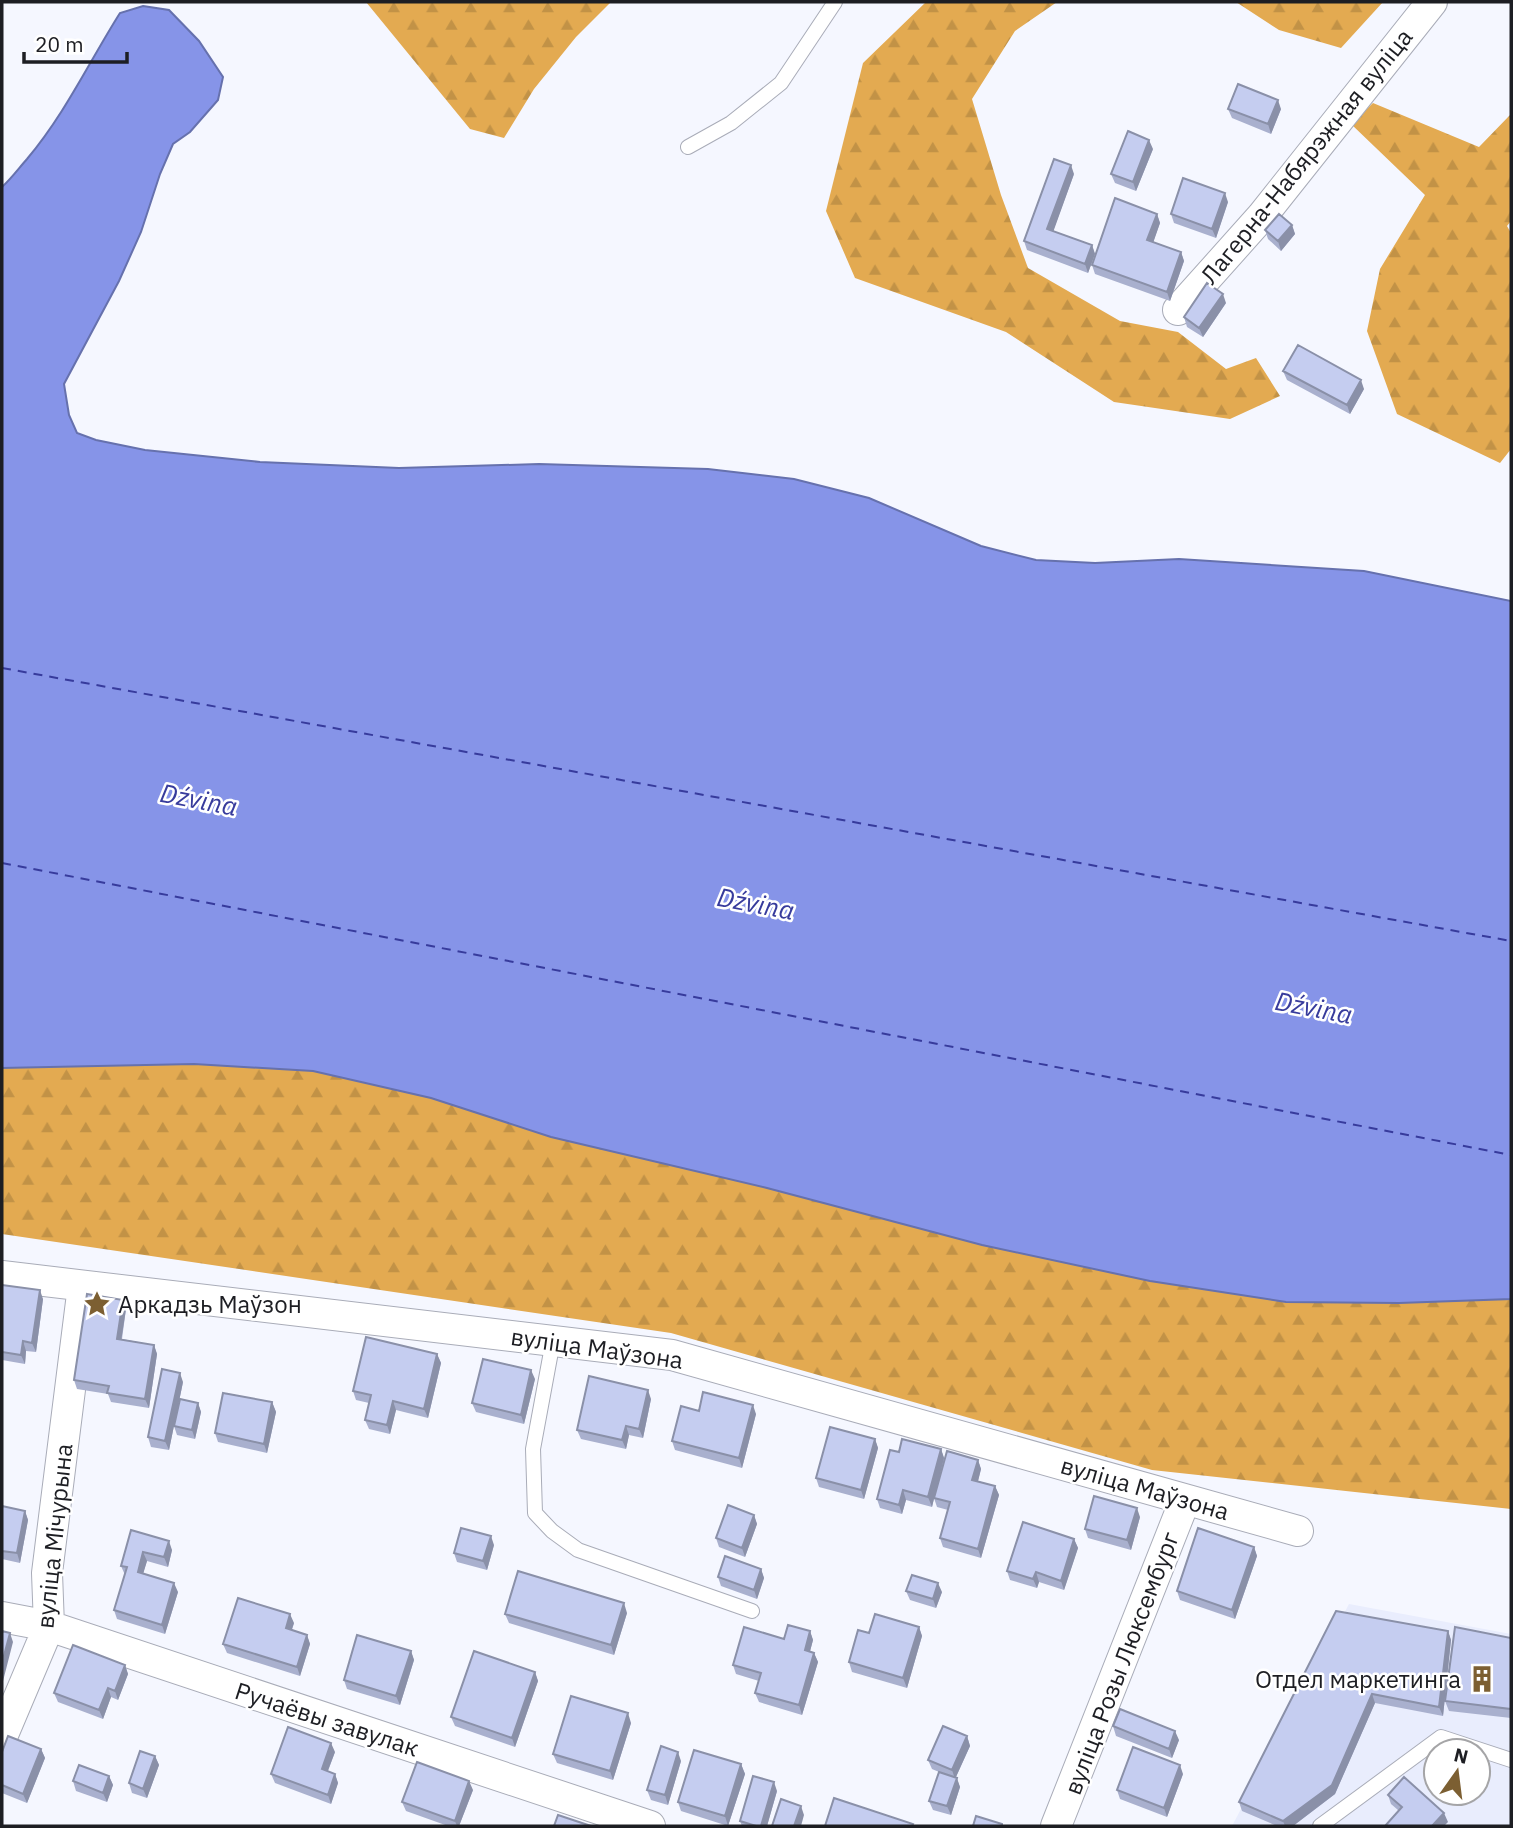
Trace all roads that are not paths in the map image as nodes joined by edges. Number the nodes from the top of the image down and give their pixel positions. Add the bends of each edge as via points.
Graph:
1 (835, 2) edge
2 (1432, 2) edge
3 (688, 148) dead end
4 (1178, 310) dead end
5 (2, 1276) edge
6 (83, 1286) junction
7 (553, 1340) junction
8 (1185, 1500) junction
9 (1298, 1531) dead end
10 (752, 1611) dead end
11 (2, 1617) edge
12 (49, 1626) junction
13 (2, 1737) edge
14 (1511, 1760) edge
15 (650, 1826) edge
16 (1056, 1826) edge
17 (1320, 1826) edge

1 - 3 lane via 781,83 731,123
2 - 4 street, Лагерна-Набярэжная вуліца via 1262,216
5 - 6 street, вуліца Маўзона
6 - 7 street, вуліца Маўзона
6 - 12 street, вуліца Мічурына via 47,1573
7 - 8 street, вуліца Маўзона via 672,1355
7 - 10 lane via 533,1449 535,1513 578,1550
8 - 9 street, вуліца Маўзона
8 - 16 street, вуліца Розы Люксембург
11 - 12 street, Ручаёвы завулак
12 - 13 street, вуліца Мічурына
12 - 15 street, Ручаёвы завулак
14 - 17 lane via 1441,1737

